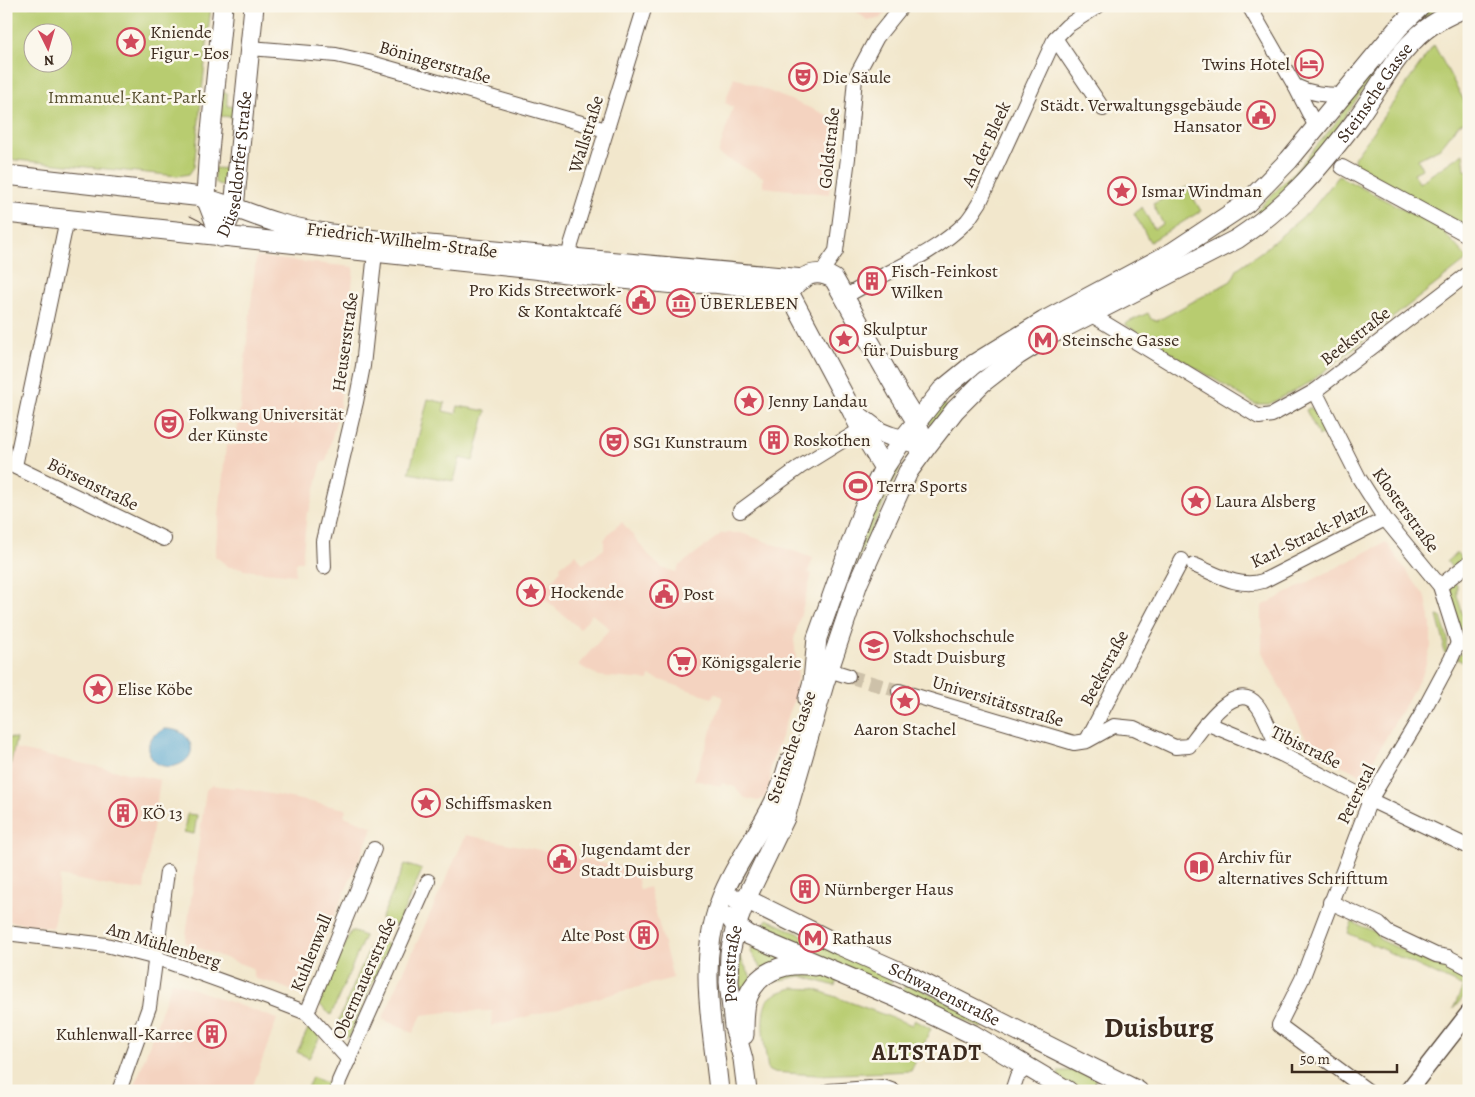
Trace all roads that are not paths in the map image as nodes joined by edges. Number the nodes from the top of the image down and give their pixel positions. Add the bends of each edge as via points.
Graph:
1 (223, 6) edge
2 (254, 6) edge
3 (645, 6) edge
4 (902, 6) edge
5 (1098, 6) edge
6 (1249, 6) edge
7 (1420, 6) edge
8 (1469, 6) edge
9 (1055, 38) junction
10 (250, 48) junction
11 (1295, 86) junction
12 (1342, 95) junction
13 (1103, 109) dead end
14 (1316, 127) junction
15 (606, 130) junction
16 (1342, 167) dead end
17 (6, 175) edge
18 (206, 198) junction
19 (234, 208) junction
20 (6, 213) edge
21 (67, 219) junction
22 (221, 236) junction
23 (1469, 236) edge
24 (375, 246) junction
25 (567, 265) junction
26 (1469, 273) edge
27 (824, 274) junction
28 (882, 276) tunnel mouth
29 (804, 279) junction
30 (862, 287) tunnel mouth
31 (788, 295) junction
32 (844, 297) junction
33 (1090, 314) junction
34 (1315, 391) junction
35 (852, 411) junction
36 (916, 421) junction
37 (860, 430) junction
38 (903, 439) junction
39 (927, 446) junction
40 (10, 464) edge
41 (884, 468) junction
42 (740, 511) dead end
43 (1385, 519) junction
44 (164, 539) dead end
45 (1188, 562) joint
46 (1469, 563) edge
47 (324, 567) dead end
48 (1440, 586) junction
49 (1463, 644) edge
50 (821, 669) junction
51 (848, 676) tunnel mouth
52 (899, 691) tunnel mouth
53 (1206, 723) junction
54 (1087, 741) junction
55 (1281, 754) junction
56 (1370, 800) junction
57 (1469, 847) edge
58 (374, 849) dead end
59 (167, 872) dead end
60 (428, 881) dead end
61 (746, 899) junction
62 (720, 902) junction
63 (1330, 902) junction
64 (736, 926) junction
65 (6, 933) edge
66 (157, 958) junction
67 (1469, 968) edge
68 (827, 969) junction
69 (307, 1013) junction
70 (1469, 1013) edge
71 (743, 1059) junction
72 (349, 1060) junction
73 (1082, 1063) junction
74 (1028, 1067) junction
75 (889, 1089) edge
76 (119, 1091) edge
77 (337, 1091) edge
78 (720, 1091) edge
79 (746, 1091) edge
80 (829, 1091) edge
81 (1012, 1091) edge
82 (1068, 1091) edge
83 (1138, 1091) edge
84 (1368, 1091) edge
85 (1408, 1091) edge

1 - 18 main road, Düsseldorfer Straße
2 - 10 main road, Düsseldorfer Straße
3 - 15 street, Wallstraße
4 - 27 street, Goldstraße via 877,37 855,78 836,251
5 - 9 street, An der Bleek
6 - 11 street
7 - 12 main road, Steinsche Gasse
8 - 33 main road, Steinsche Gasse via 1445,16 1413,41 1314,173 1261,224 1211,254
9 - 13 street
9 - 28 street, An der Bleek via 980,202 967,220 922,256
10 - 15 street, Böningerstraße via 336,55 368,62
10 - 19 main road, Düsseldorfer Straße
11 - 12 street via 1322,95
11 - 14 street
12 - 14 main road, Steinsche Gasse
14 - 36 main road, Steinsche Gasse via 1247,203 1219,224 1044,321 974,364 942,390
15 - 25 street, Wallstraße via 570,245
16 - 23 street
17 - 18 main road, Friedrich-Wilhelm-Straße
18 - 19 main road, Friedrich-Wilhelm-Straße
18 - 22 main road, Düsseldorfer Straße
19 - 22 main road, Düsseldorfer Straße
19 - 24 main road, Friedrich-Wilhelm-Straße
20 - 21 main road, Friedrich-Wilhelm-Straße
21 - 22 main road, Friedrich-Wilhelm-Straße
21 - 40 street
22 - 24 main road, Friedrich-Wilhelm-Straße
24 - 25 main road, Friedrich-Wilhelm-Straße
24 - 47 street, Heuserstraße via 362,366 323,541
25 - 29 main road, Friedrich-Wilhelm-Straße
25 - 31 main road, Friedrich-Wilhelm-Straße via 676,284 714,283
26 - 34 street, Beekstraße
27 - 29 main road, Friedrich-Wilhelm-Straße via 812,274
27 - 32 main road via 834,280
29 - 31 main road via 794,284
30 - 32 street
31 - 35 main road
32 - 36 main road
33 - 34 street, Beekstraße via 1259,417 1272,415
33 - 39 main road, Steinsche Gasse via 1018,355 982,383 955,410
34 - 43 street, Klosterstraße via 1358,478
35 - 37 main road
35 - 38 main road via 880,432
36 - 38 main road, Steinsche Gasse
36 - 39 main road
37 - 41 main road
37 - 42 street via 800,466
38 - 39 main road
38 - 41 main road, Steinsche Gasse
39 - 50 main road, Steinsche Gasse via 908,472
40 - 44 street, Börsenstraße
41 - 50 main road, Steinsche Gasse via 863,510 816,638
43 - 45 street, Karl-Strack-Platz via 1254,584 1241,584
43 - 48 street, Klosterstraße
45 - 54 street, Beekstraße
46 - 48 street
48 - 49 street, Klosterstraße
49 - 56 street, Peterstal via 1451,659
50 - 51 street
50 - 61 main road, Steinsche Gasse via 786,818
50 - 62 main road, Steinsche Gasse via 812,681 778,794
52 - 54 street, Universitätsstraße via 1055,738 1074,743
53 - 54 street via 1189,746 1175,746 1134,728 1114,726
53 - 55 street, Tibistraße
53 - 55 street via 1228,701 1240,697 1250,699 1258,706
55 - 56 street, Tibistraße
56 - 57 street, Tibistraße
56 - 63 street, Peterstal
58 - 69 street, Kuhlenwall
59 - 66 street
60 - 72 street, Obermauerstraße
61 - 62 main road, Schwanenstraße
61 - 64 main road, Poststraße
61 - 73 main road, Schwanenstraße via 838,945 907,974
62 - 64 main road, Schwanenstraße
62 - 78 main road, Poststraße via 707,958
63 - 67 street via 1379,924 1387,932
63 - 84 street, Peterstal via 1302,979 1280,1025
64 - 68 main road, Schwanenstraße via 753,937
64 - 71 main road, Poststraße via 729,982 734,1027
65 - 66 street, Am Mühlenberg via 106,945
66 - 69 street, Am Mühlenberg
66 - 76 street via 149,1006
68 - 71 main road, Schwanenstraße via 794,965 772,971 758,980 746,1006
68 - 74 main road, Schwanenstraße via 972,1034
69 - 72 street, Kuhlenwall
70 - 85 street
71 - 79 main road, Poststraße
72 - 77 street, Obermauerstraße
73 - 74 main road
73 - 83 main road, Schwanenstraße
74 - 81 street via 1017,1076
74 - 82 main road, Schwanenstraße
75 - 80 street

